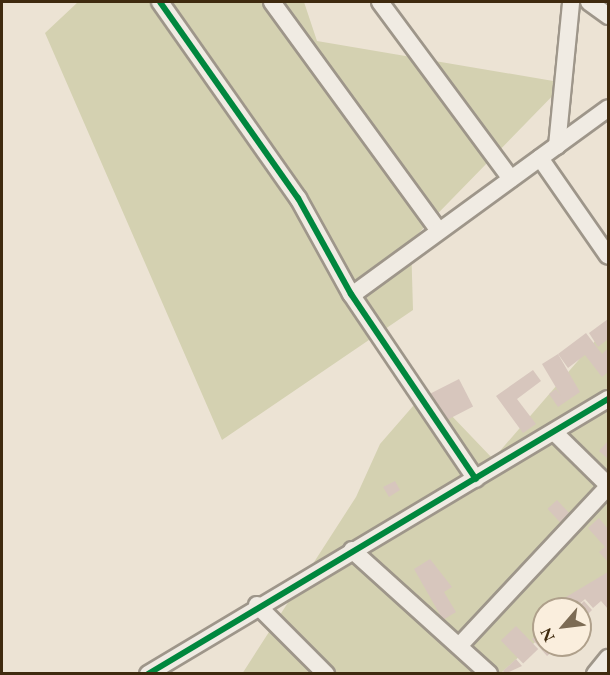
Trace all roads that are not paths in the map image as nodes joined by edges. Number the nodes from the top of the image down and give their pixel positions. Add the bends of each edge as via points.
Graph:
1 (160, 2) edge
2 (272, 2) edge
3 (380, 2) edge
4 (571, 2) edge
5 (589, 2) edge
6 (609, 16) edge
7 (609, 108) edge
8 (557, 146) junction
9 (540, 158) junction
10 (511, 179) junction
11 (439, 231) junction
12 (609, 256) edge
13 (352, 295) junction
14 (609, 399) edge
15 (555, 433) junction
16 (476, 478) junction
17 (609, 486) edge
18 (352, 550) junction
19 (257, 605) junction
20 (459, 646) junction
21 (609, 658) edge
22 (148, 674) edge
23 (326, 674) edge
24 (489, 674) edge
25 (594, 674) edge

1 - 13 street via 298,198
2 - 11 street
3 - 10 street
4 - 8 street
5 - 6 street
7 - 8 street
8 - 9 street
9 - 10 street
9 - 12 street
10 - 11 street
11 - 13 street
13 - 16 street
14 - 15 street
15 - 16 street
15 - 17 street
16 - 18 street
17 - 20 street
18 - 19 street
18 - 20 street
19 - 22 street
19 - 23 street
20 - 24 street
21 - 25 street

